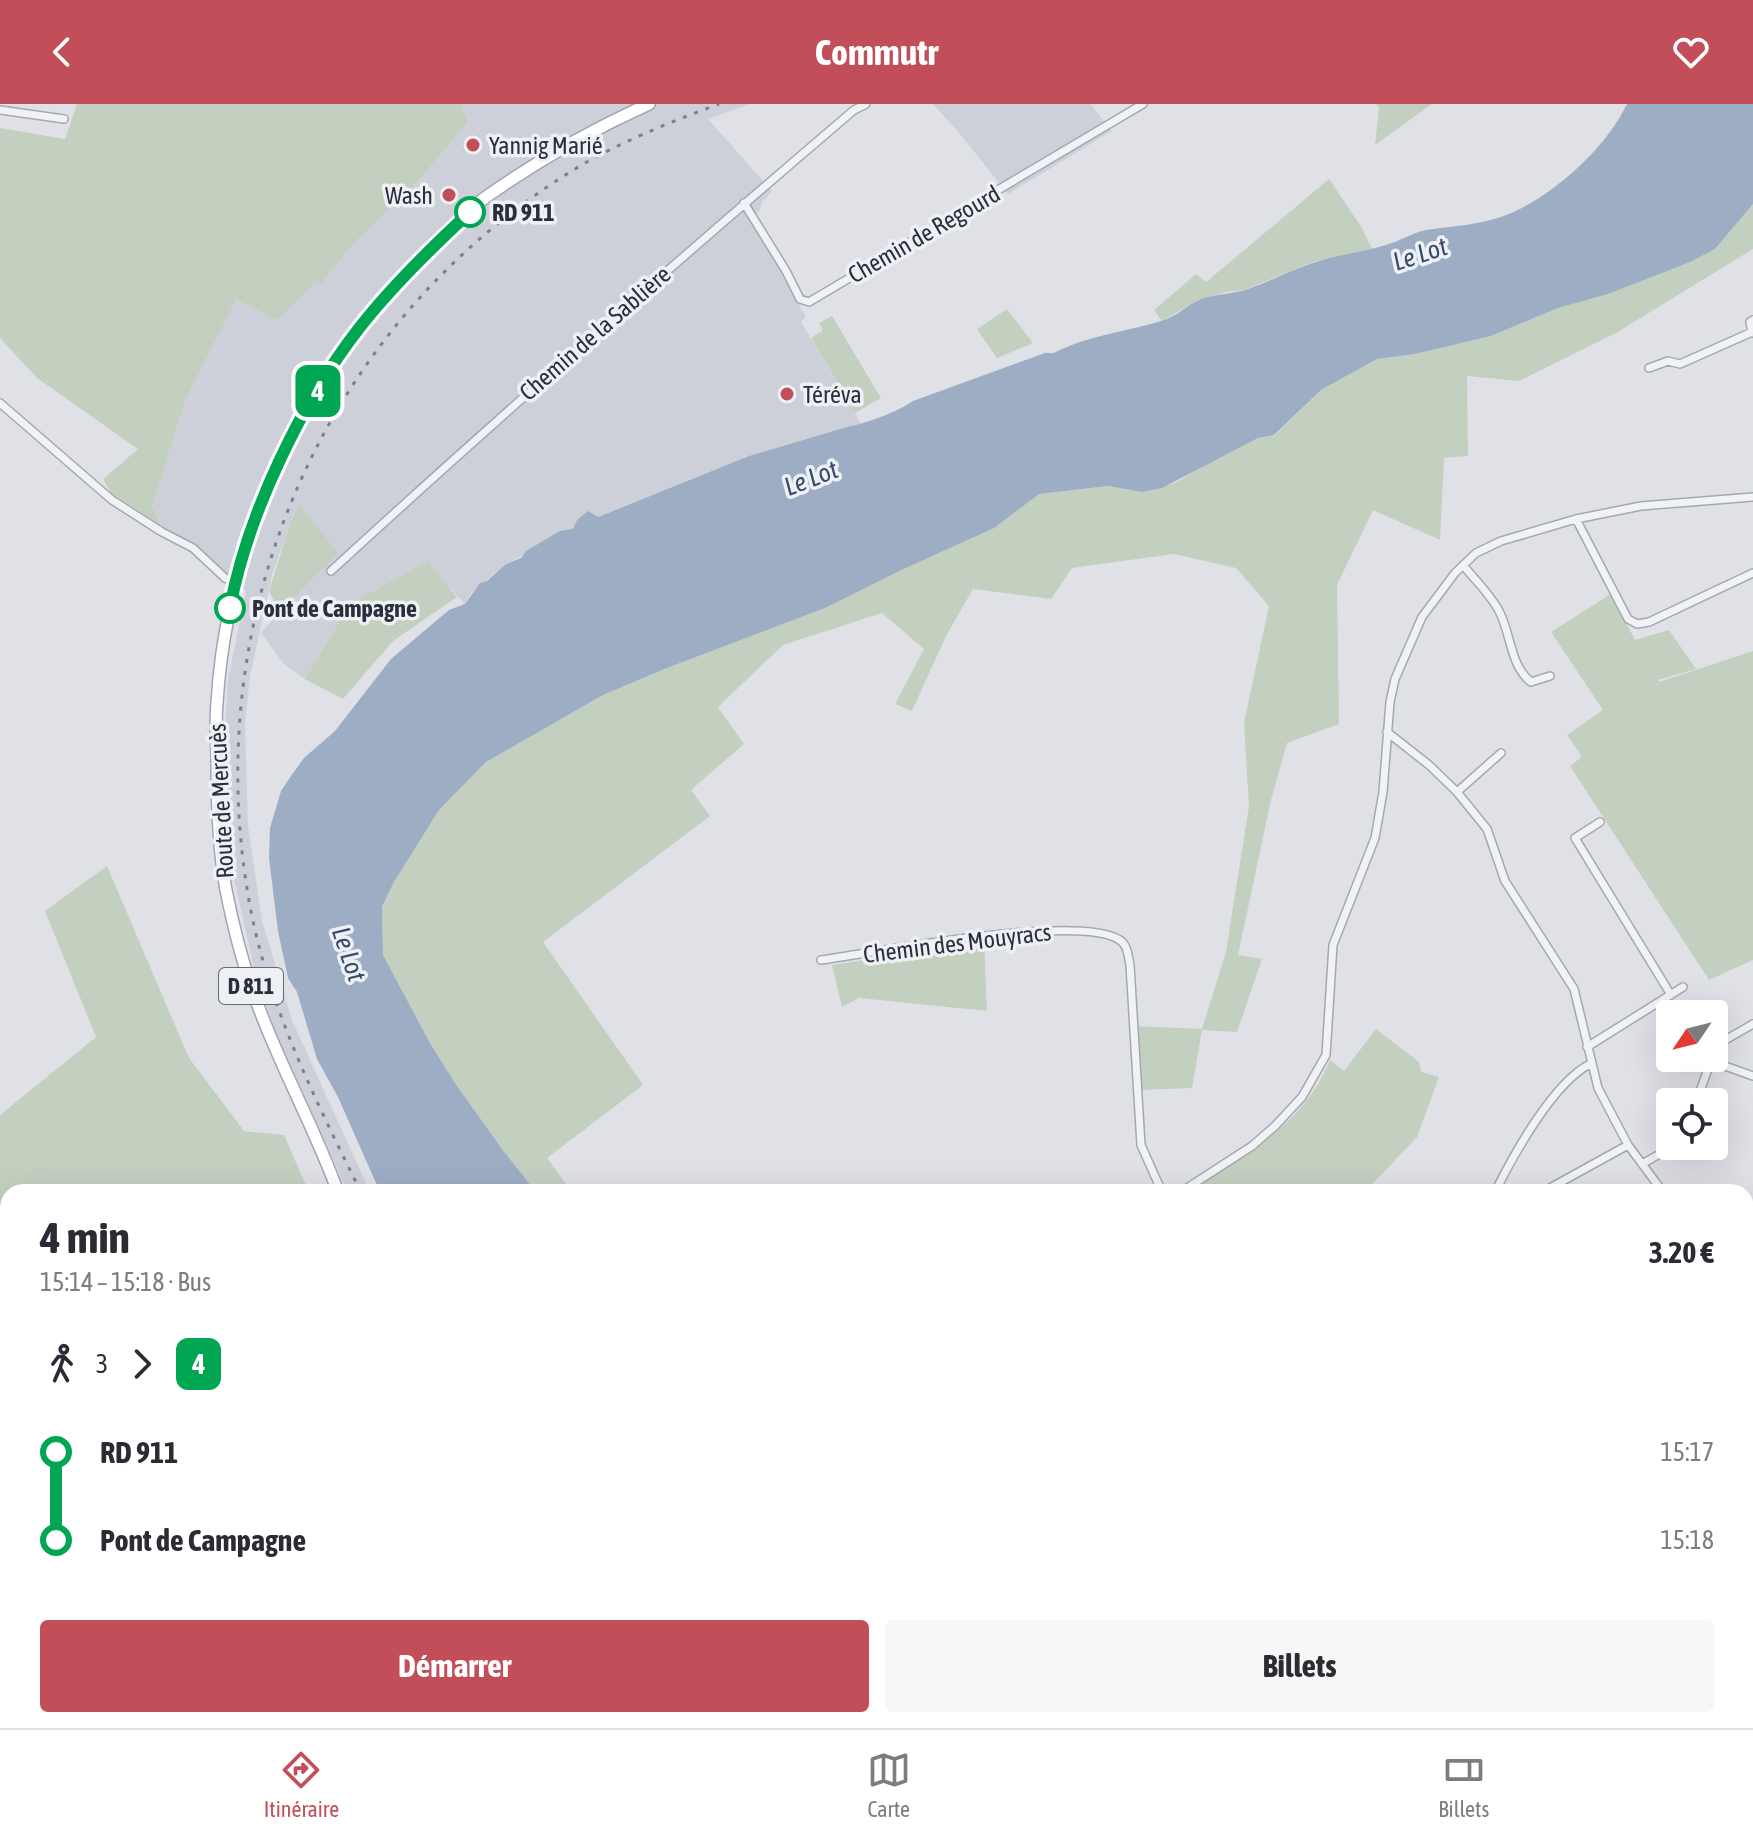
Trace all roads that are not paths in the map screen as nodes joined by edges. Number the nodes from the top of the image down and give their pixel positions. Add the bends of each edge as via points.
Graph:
1 (649, 104) edge
2 (866, 104) edge
3 (1143, 104) edge
4 (0, 110) edge
5 (64, 119) dead end
6 (744, 203) junction
7 (1753, 320) edge
8 (1752, 334) edge
9 (1649, 368) dead end
10 (0, 403) edge
11 (1753, 497) edge
12 (1576, 519) junction
13 (1463, 565) junction
14 (331, 571) dead end
15 (1753, 573) edge
16 (235, 582) junction
17 (1550, 676) dead end
18 (1387, 732) junction
19 (1501, 753) dead end
20 (1457, 792) junction
21 (1600, 822) dead end
22 (821, 960) dead end
23 (1683, 987) dead end
24 (1671, 995) junction
25 (1753, 1024) edge
26 (1728, 1038) edge
27 (1587, 1047) junction
28 (1590, 1064) junction
29 (1728, 1064) edge
30 (1753, 1076) edge
31 (1628, 1145) junction
32 (1656, 1156) edge
33 (1642, 1164) junction
34 (335, 1184) edge
35 (1158, 1184) edge
36 (1193, 1184) edge
37 (1499, 1184) edge
38 (1557, 1184) edge
39 (1657, 1184) edge

1 - 16 main road, D 811 via 568,143 484,199 398,282 359,328 301,418 259,510
2 - 6 street, Chemin de la Sablière
3 - 6 street, Chemin de Regourd via 809,302 800,299
4 - 5 street
6 - 14 street, Chemin de la Sablière
7 - 8 street
8 - 9 street via 1680,364 1668,361
10 - 16 street via 112,500 193,548
11 - 12 street via 1641,506
12 - 13 street via 1501,541
12 - 15 street via 1628,619 1637,624
13 - 17 street via 1495,604 1526,679
13 - 18 street via 1411,639 1395,679
16 - 34 main road, Route de Mercuès / D 811 via 217,703 225,886 260,1011
18 - 20 street
18 - 36 street via 1375,838 1333,945 1326,1055 1314,1080 1275,1126
19 - 20 street
20 - 27 street via 1487,829 1505,881 1574,989
21 - 24 street via 1575,838
22 - 35 street, Chemin des Mouyracs via 1018,933 1063,930 1119,939 1130,965 1141,1145
23 - 24 street
24 - 27 street
25 - 26 street
27 - 28 street
28 - 31 street
28 - 37 street via 1576,1071 1527,1133
29 - 30 street
31 - 33 street
31 - 38 street
32 - 33 street
33 - 39 street

